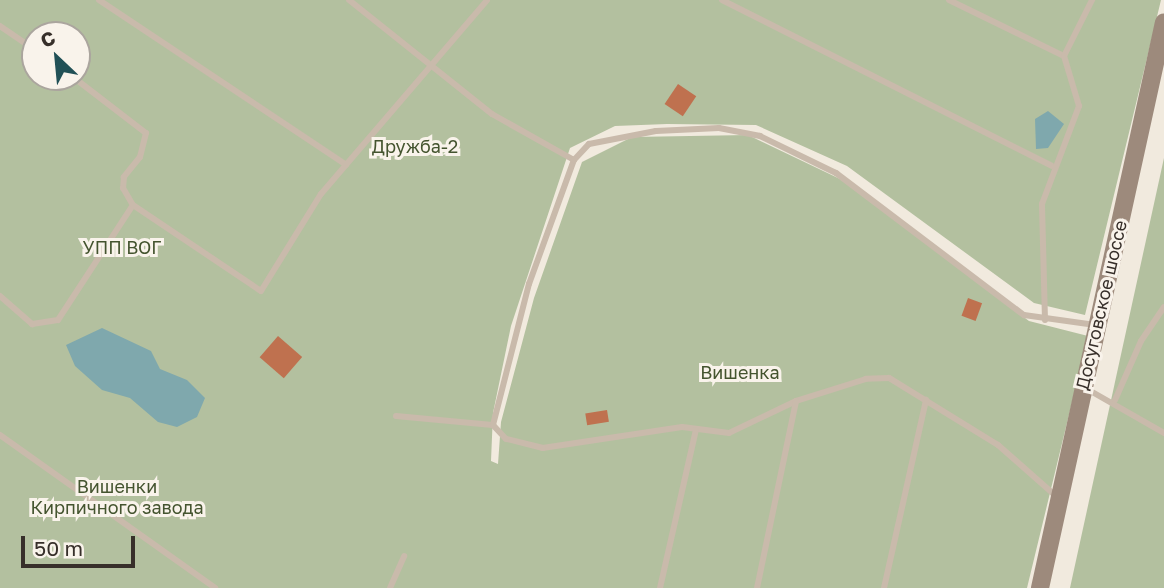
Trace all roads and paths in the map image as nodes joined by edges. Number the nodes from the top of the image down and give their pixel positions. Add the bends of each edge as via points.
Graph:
1 (99, 0) edge
2 (349, 0) edge
3 (487, 0) edge
4 (722, 0) edge
5 (949, 0) edge
6 (1092, 0) edge
7 (1164, 22) edge
8 (0, 26) edge
9 (21, 40) edge
10 (1064, 56) junction
11 (432, 64) junction
12 (91, 91) edge
13 (573, 160) junction
14 (346, 165) junction
15 (1052, 166) junction
16 (133, 205) junction
17 (0, 296) edge
18 (1164, 307) edge
19 (1045, 320) junction
20 (1097, 325) junction
21 (1083, 387) junction
22 (926, 400) junction
23 (1115, 400) junction
24 (796, 401) junction
25 (396, 416) dead end
26 (493, 425) junction
27 (696, 430) junction
28 (1164, 433) edge
29 (0, 435) edge
30 (1059, 498) junction
31 (404, 556) dead end
32 (215, 588) edge
33 (390, 588) edge
34 (660, 588) edge
35 (757, 588) edge
36 (884, 588) edge
37 (1040, 588) edge

1 - 14 lane
2 - 11 lane
3 - 11 lane
4 - 15 lane
5 - 10 lane
6 - 10 lane
7 - 20 main road, Досуговское шоссе
8 - 9 lane
10 - 15 lane via 1079,106
11 - 13 lane via 492,114
11 - 14 lane
12 - 16 lane via 146,133 140,157 124,177 122,188
13 - 19 lane via 589,144 656,131 719,128 760,136 836,173 1024,315
13 - 26 lane via 529,284
14 - 16 lane via 321,194 261,291
15 - 19 lane via 1039,246
16 - 17 lane via 58,320 32,324
18 - 23 lane via 1141,341
19 - 20 lane
20 - 21 main road, Досуговское шоссе
21 - 23 lane
21 - 30 main road, Досуговское шоссе
22 - 24 lane via 889,378 866,379
22 - 30 lane via 998,445
22 - 36 lane
23 - 28 lane
24 - 27 lane via 729,433
24 - 35 lane
25 - 26 lane
26 - 27 lane via 506,439 543,448 682,427
27 - 34 lane
29 - 32 lane
30 - 37 main road, Досуговское шоссе
31 - 33 lane

